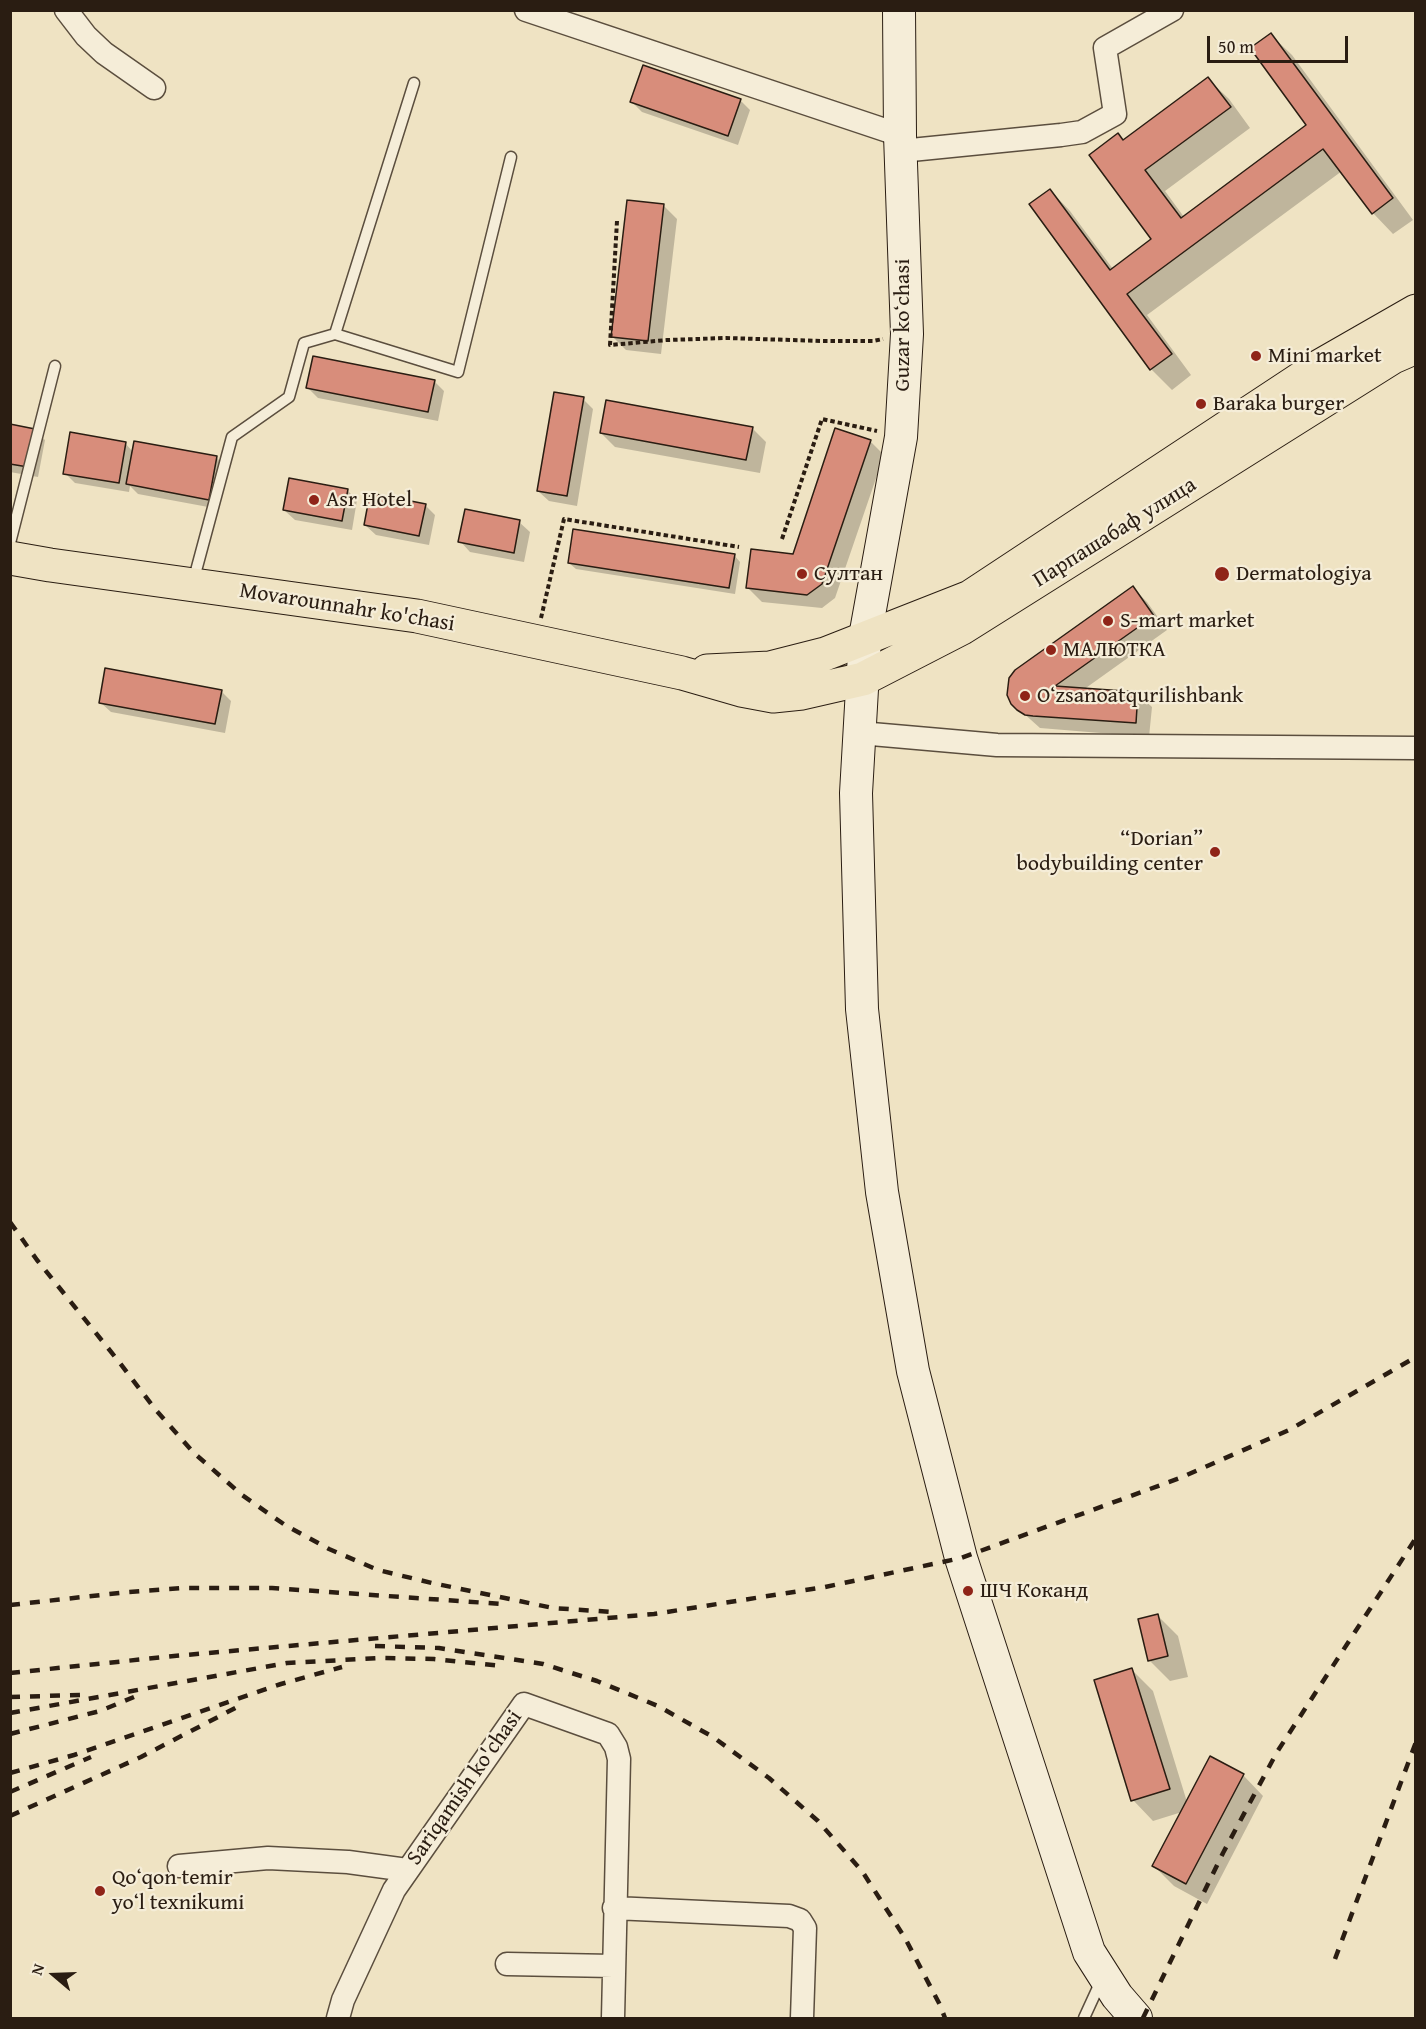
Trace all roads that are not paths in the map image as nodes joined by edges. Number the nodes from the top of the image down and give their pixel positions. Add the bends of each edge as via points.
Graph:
1 (66, 10) edge
2 (526, 10) edge
3 (900, 10) edge
4 (1172, 10) edge
5 (414, 83) dead end
6 (154, 88) dead end
7 (900, 143) junction
8 (511, 157) dead end
9 (1416, 311) edge
10 (335, 334) junction
11 (1416, 347) edge
12 (55, 366) dead end
13 (10, 543) edge
14 (10, 558) edge
15 (192, 585) junction
16 (866, 637) junction
17 (682, 673) junction
18 (863, 679) junction
19 (802, 693) joint
20 (860, 733) junction
21 (1416, 748) edge
22 (179, 1866) dead end
23 (407, 1870) junction
24 (614, 1908) junction
25 (507, 1964) dead end
26 (613, 1966) junction
27 (1104, 1976) junction
28 (338, 2019) edge
29 (613, 2019) edge
30 (802, 2019) edge
31 (1084, 2019) edge
32 (1136, 2019) edge

1 - 6 street via 104,53
2 - 7 street
3 - 7 main road, Guzar koʻchasi
4 - 7 street via 1105,48 1115,114 1082,132
5 - 10 lane
7 - 16 main road, Guzar koʻchasi via 907,334 901,436
8 - 10 lane via 458,372
9 - 16 highway, Парпашабаф улица via 1320,366 970,597
10 - 15 lane via 304,343 289,398 232,437
11 - 18 highway, Парпашабаф улица via 1393,357 962,628
12 - 13 lane
14 - 15 highway, Movarounnahr ko'chasi
15 - 17 highway, Movarounnahr ko'chasi via 417,616
16 - 17 highway, Movarounnahr ko'chasi via 825,654 770,668
16 - 18 main road, Guzar koʻchasi
17 - 19 highway, Movarounnahr ko'chasi via 773,696
18 - 19 highway, Парпашабаф улица
18 - 20 main road, Guzar koʻchasi
20 - 21 street via 997,745
20 - 27 main road, Guzar koʻchasi via 856,793 862,1009 882,1192 914,1371 961,1558 1089,1952
22 - 23 street via 268,1858
23 - 24 street, Sariqamish ko'chasi via 524,1704 608,1734 616,1747
23 - 28 street, Sariqamish ko'chasi via 343,2000
24 - 26 street, Sariqamish ko'chasi
24 - 30 street via 789,1916 800,1920 805,1928
25 - 26 street
26 - 29 street, Sariqamish ko'chasi
27 - 31 lane
27 - 32 main road, Guzar koʻchasi

